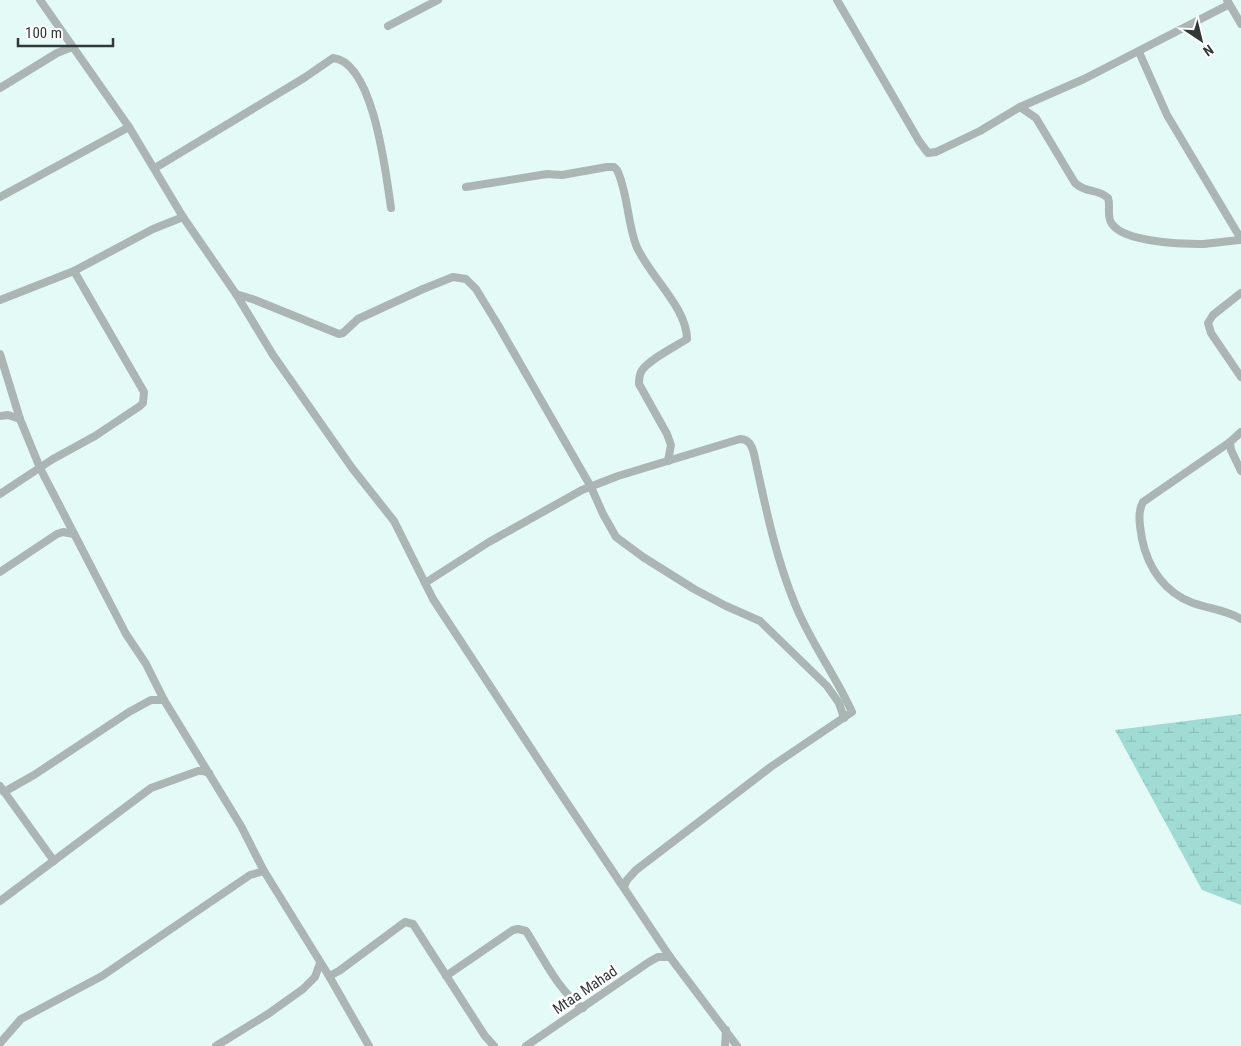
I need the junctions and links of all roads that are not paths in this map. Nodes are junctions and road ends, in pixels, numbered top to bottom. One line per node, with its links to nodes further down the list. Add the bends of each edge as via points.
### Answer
1 (40, 0): 7 (street)
2 (438, 0): 6 (street)
3 (836, 0): 10 (street, via 928,153 980,131)
4 (1227, 2): 5 (street); 8 (street)
5 (1241, 24)
6 (388, 26)
7 (72, 47): 9 (street); 11 (street)
8 (1139, 52): 10 (street); 19 (street, via 1167,115)
9 (0, 88)
10 (1020, 107): 19 (street, via 1036,118 1075,183 1082,190 1100,192 1108,198 1110,221 1119,231 1134,237 1181,243)
11 (129, 127): 12 (street); 14 (street)
12 (155, 168): 15 (street); 16 (street, via 336,58 355,73 373,111)
13 (466, 187): 30 (street, via 607,167 617,170 636,245 688,330 688,339 647,364 639,377 639,384)
14 (0, 197)
15 (178, 208): 17 (street); 18 (street)
16 (391, 208)
17 (183, 217): 18 (street); 22 (street)
18 (171, 222): 20 (street, via 153,228)
19 (1241, 239)
20 (74, 271): 23 (street); 33 (street, via 144,396 140,406)
21 (1241, 293): 25 (street, via 1213,315 1208,323 1211,333)
22 (236, 294): 36 (street, via 339,334 358,319 423,289 453,277 466,279 498,325); 43 (street, via 284,371 352,468 394,521)
23 (0, 300)
24 (0, 354): 27 (street)
25 (1241, 377)
26 (0, 416): 27 (street)
27 (20, 419): 33 (street)
28 (1241, 432): 29 (street)
29 (1230, 442): 34 (street); 44 (street, via 1143,502 1138,510 1146,556 1160,580 1192,603 1232,613)
30 (671, 445): 31 (street); 32 (street)
31 (685, 456): 32 (street); 46 (street, via 740,439 750,444 771,531 792,596 848,702 852,712)
32 (668, 460): 35 (street)
33 (40, 468): 37 (street); 39 (street)
34 (1241, 471)
35 (601, 483): 36 (street); 38 (street)
36 (591, 487): 38 (street); 43 (street, via 513,528)
37 (0, 494)
38 (595, 497): 46 (street, via 616,537 623,543 694,589 760,621 827,686 839,703)
39 (65, 517): 40 (street); 41 (street)
40 (57, 534): 41 (street); 42 (street)
41 (74, 534): 45 (street)
42 (0, 572)
43 (425, 583): 55 (street, via 504,709)
44 (1241, 619)
45 (164, 700): 47 (street); 50 (street, via 151,700 129,712 34,774)
46 (844, 718): 55 (street, via 772,766 636,870)
47 (203, 763): 48 (street); 49 (street)
48 (198, 771): 49 (street); 52 (street, via 151,788)
49 (209, 773): 51 (street)
50 (1, 790): 52 (street)
51 (259, 860): 53 (street); 54 (street)
52 (54, 861): 56 (street)
53 (264, 871): 54 (street); 60 (street)
54 (254, 873): 66 (street, via 102,976 21,1020)
55 (624, 887): 57 (street)
56 (0, 901)
57 (661, 943): 58 (street); 59 (street)
58 (670, 957): 59 (street, Mtaa Mahad); 65 (street)
59 (658, 958): 64 (street, Mtaa Mahad)
60 (320, 963): 62 (street); 63 (street)
61 (446, 976): 63 (street, via 413,924 405,922); 64 (street, via 518,929 526,932 564,990); 69 (street)
62 (315, 977): 63 (street); 67 (street, via 268,1014)
63 (330, 977): 68 (street)
64 (583, 1008): 70 (street, Mtaa Mahad)
65 (726, 1030): 71 (street); 72 (street)
66 (0, 1043)
67 (216, 1046)
68 (369, 1046)
69 (494, 1046)
70 (526, 1046)
71 (726, 1046): 72 (street)
72 (737, 1046)

